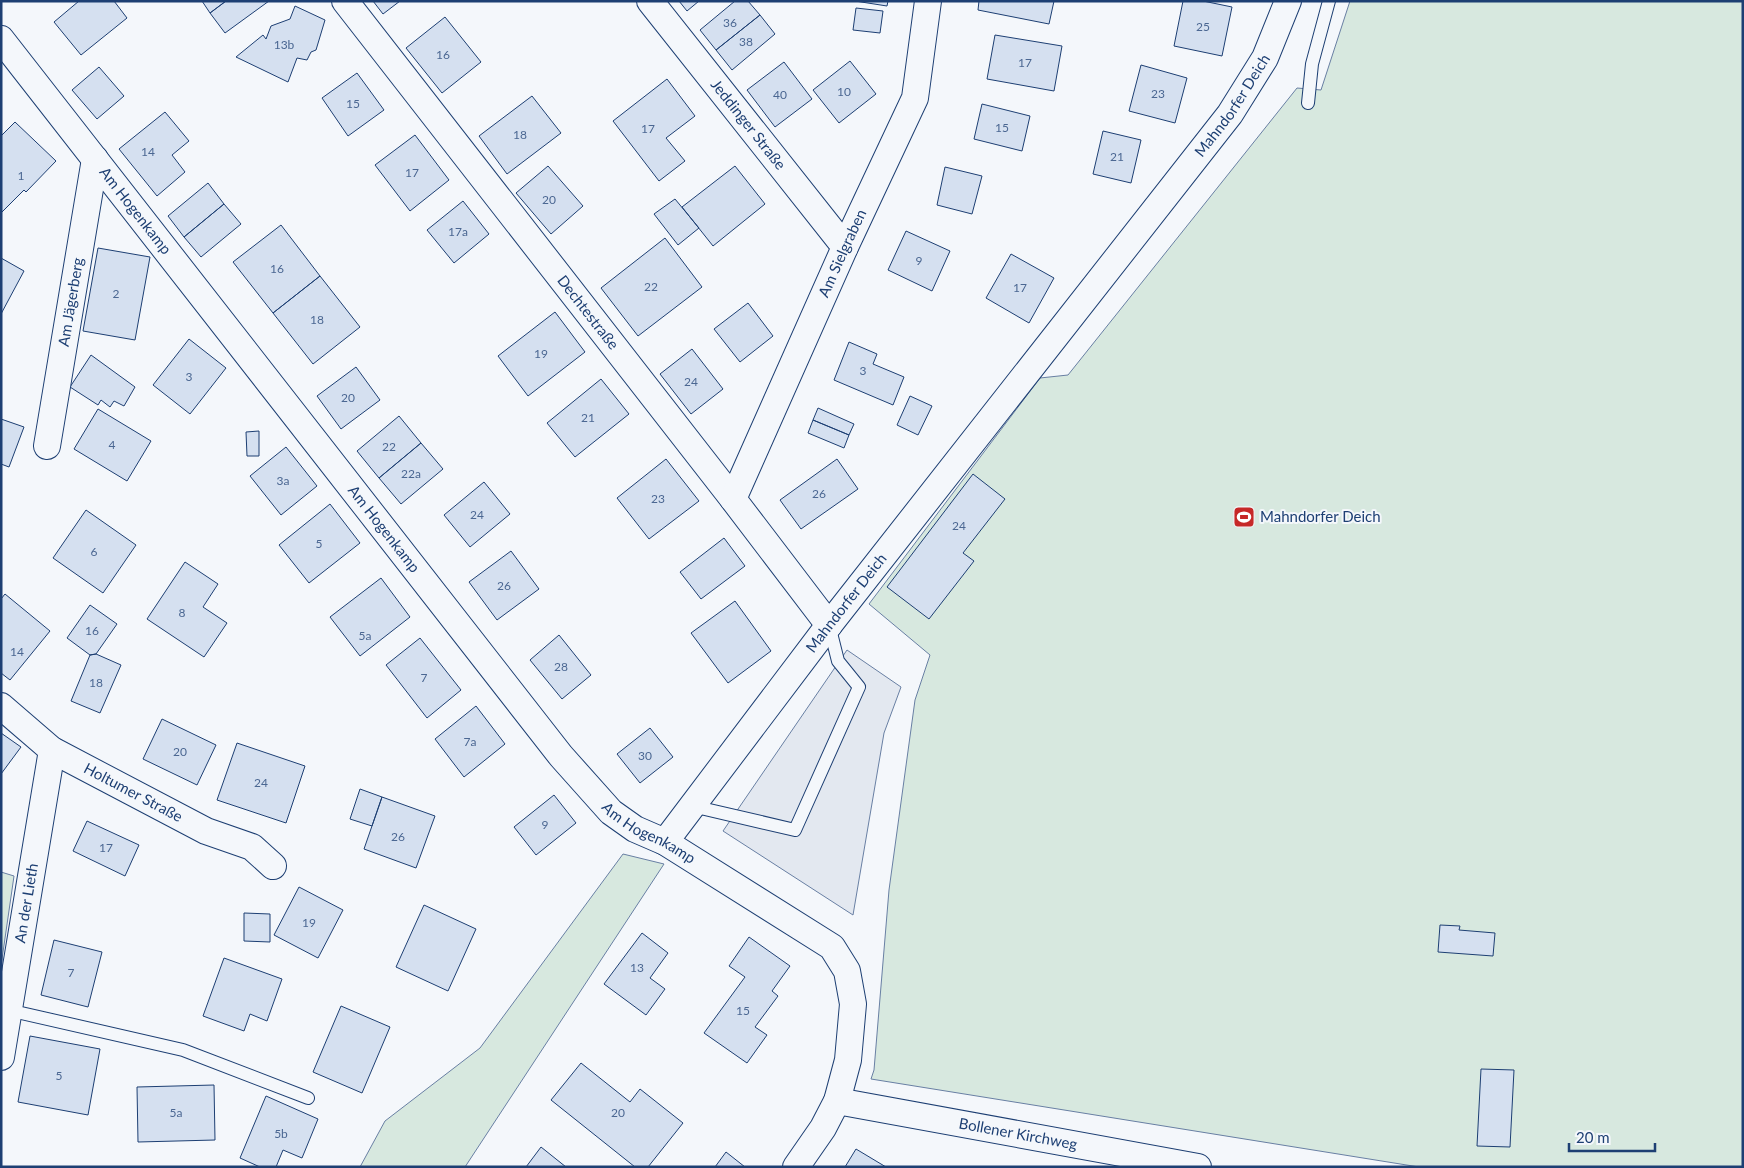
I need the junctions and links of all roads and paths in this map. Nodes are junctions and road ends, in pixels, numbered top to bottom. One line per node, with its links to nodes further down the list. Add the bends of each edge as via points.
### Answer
1 (345, 1): 11 (street, Dechtestraße)
2 (650, 1): 9 (street, Jeddinger Straße)
3 (928, 1): 9 (street, Am Sielgraben, via 915,98)
4 (1288, 1): 12 (street, Mahndorfer Deich, via 1265,58 1230,114)
5 (1329, 1): 7 (lane, via 1312,64)
6 (1, 40): 8 (street, Am Hogenkamp)
7 (1308, 103)
8 (95, 159): 10 (street, Am Jägerberg); 16 (street, Am Hogenkamp, via 561,756 611,812 635,829)
9 (845, 247): 11 (street, Am Sielgraben)
10 (47, 446)
11 (733, 499): 12 (street, Dechtestraße)
12 (829, 625): 15 (street, Mahndorfer Deich); 15 (lane, via 838,661 859,686 795,830)
13 (1, 706): 14 (street, Holtumer Straße)
14 (52, 750): 17 (street, Holtumer Straße, via 206,831 252,847); 18 (street, An der Lieth)
15 (692, 806): 16 (street, Mahndorfer Deich)
16 (665, 842): 21 (street, Am Hogenkamp, via 832,947 847,971 853,1004 848,1060)
17 (273, 866)
18 (8, 1010): 19 (street, An der Lieth); 20 (lane, via 183,1050)
19 (1, 1057)
20 (308, 1098)
21 (837, 1101): 22 (street); 23 (street, Bollener Kirchweg)
22 (796, 1167)
23 (1198, 1167)

